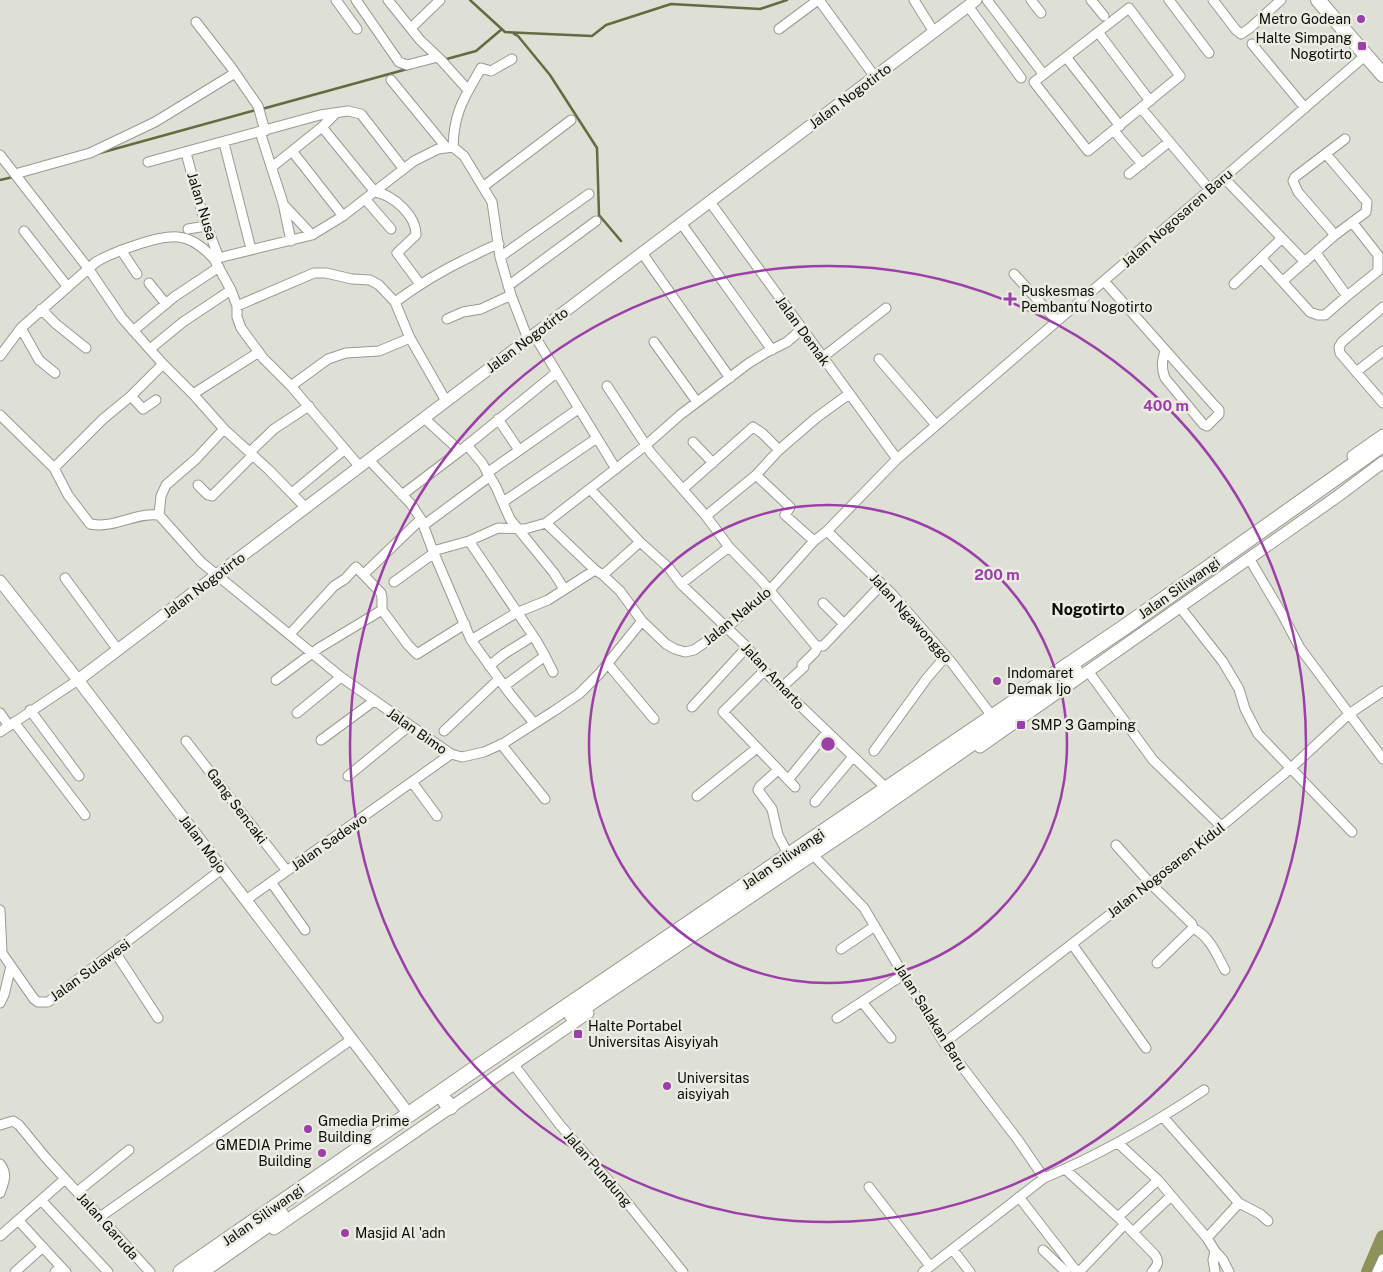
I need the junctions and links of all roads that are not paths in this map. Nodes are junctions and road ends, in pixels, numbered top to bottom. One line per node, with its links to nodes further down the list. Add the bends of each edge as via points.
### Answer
1 (336, 0): 19 (street)
2 (356, 0): 28 (street, via 399,62 407,65)
3 (388, 0): 18 (street)
4 (440, 0): 18 (street)
5 (818, 0): 20 (street); 32 (street)
6 (914, 0): 21 (street)
7 (987, 0): 29 (street)
8 (1031, 0): 15 (street)
9 (1091, 0): 16 (street)
10 (1168, 0): 24 (street)
11 (1212, 0): 12 (street, via 1241,34)
12 (1281, 0)
13 (1318, 0): 25 (main road)
14 (972, 3): 21 (street, Jalan Nogotirto); 33 (street)
15 (1040, 13)
16 (1104, 16)
17 (196, 22): 30 (street)
18 (411, 28): 28 (street)
19 (357, 29)
20 (779, 30)
21 (934, 32): 32 (street, Jalan Nogotirto)
22 (1098, 32): 26 (street); 36 (street); 36 (street, via 1129,8 1180,76)
23 (1252, 44): 38 (street)
24 (1209, 53)
25 (1366, 55): 31 (main road); 38 (street, Jalan Nogosaren Baru)
26 (1066, 57): 42 (street); 42 (street, via 1034,82 1088,151)
27 (512, 59): 35 (street, via 490,71 480,69)
28 (442, 61): 35 (street)
29 (1041, 71)
30 (235, 73): 43 (street, via 258,108); 57 (street, via 155,122 90,153)
31 (1383, 75)
32 (875, 77): 64 (street, Jalan Nogotirto)
33 (1021, 78)
34 (391, 80): 47 (street)
35 (468, 90): 47 (street, via 459,109)
36 (1150, 101): 37 (street)
37 (1141, 108): 42 (street); 45 (street)
38 (1305, 108): 58 (street, Jalan Nogosaren Baru)
39 (336, 113): 41 (street); 43 (street); 55 (street, via 361,114)
40 (571, 120): 59 (street)
41 (322, 127): 48 (street); 61 (street)
42 (1117, 128): 53 (street)
43 (263, 132): 46 (street); 54 (street)
44 (1345, 139): 50 (street)
45 (1169, 142): 53 (street); 60 (street)
46 (224, 143): 49 (street); 79 (street)
47 (450, 147): 55 (street, via 438,149); 59 (street, via 464,156)
48 (292, 151): 54 (street); 66 (street)
49 (186, 153): 52 (street); 70 (street, Jalan Nusa)
50 (1326, 154): 68 (street, via 1367,202 1366,212); 75 (street, via 1294,181 1298,192)
51 (0, 155): 57 (street)
52 (148, 162)
53 (1142, 164): 56 (street)
54 (272, 167): 65 (street)
55 (403, 168): 61 (street)
56 (1130, 174)
57 (17, 177): 87 (street)
58 (1224, 178): 60 (street, Jalan Nogosaren Baru); 76 (street)
59 (484, 186): 78 (street, via 492,202)
60 (1210, 190): 90 (street, Jalan Nogosaren Baru)
61 (375, 192): 63 (street); 93 (street, via 390,198 412,218 416,235 397,252)
62 (590, 194): 83 (street)
63 (365, 199): 66 (street); 72 (street)
64 (710, 202): 69 (street, Jalan Nogotirto); 108 (street, Jalan Demak)
65 (283, 203): 74 (street); 77 (street)
66 (343, 216): 74 (street)
67 (596, 221): 97 (street)
68 (1352, 222): 75 (street); 98 (street, via 1378,255 1378,271)
69 (681, 223): 81 (street, Jalan Nogotirto); 115 (street)
70 (206, 226): 71 (street); 85 (street, Jalan Nusa)
71 (188, 229)
72 (391, 229)
73 (24, 231): 95 (street)
74 (312, 235): 77 (street)
75 (1335, 235): 82 (street)
76 (1282, 238): 84 (street); 86 (street)
77 (291, 241): 79 (street)
78 (499, 244): 83 (street); 93 (street, via 485,248)
79 (251, 249): 85 (street)
80 (121, 250): 85 (street, via 178,237 195,244); 87 (street); 88 (street)
81 (642, 253): 110 (street, Jalan Nogotirto); 126 (street)
82 (1316, 253): 86 (street); 98 (street)
83 (500, 257): 97 (street)
84 (1262, 259): 91 (street); 94 (street)
85 (217, 261): 96 (street, Jalan Nusa); 100 (street)
86 (1305, 262): 91 (street)
87 (88, 268): 95 (street); 109 (street)
88 (138, 274)
89 (1014, 274): 106 (street)
90 (1104, 281): 106 (street, Jalan Nogosaren Baru); 116 (street)
91 (1283, 281): 98 (street, via 1310,312 1318,315 1325,315)
92 (149, 283): 100 (street)
93 (420, 284): 99 (street)
94 (1234, 284)
95 (67, 286): 104 (street)
96 (231, 290): 101 (street, Jalan Nusa); 114 (street)
97 (510, 290): 105 (street, via 481,309 468,310); 110 (street)
98 (1347, 296)
99 (394, 302): 101 (street, via 370,280 314,273); 111 (street)
100 (166, 304): 109 (street)
101 (237, 306): 118 (street, Jalan Nusa, via 241,328)
102 (1383, 307): 123 (street, via 1339,347 1340,353)
103 (886, 308): 120 (street)
104 (42, 309): 107 (street); 113 (street)
105 (447, 319)
106 (1057, 321): 141 (street, Jalan Nogosaren Baru)
107 (21, 328): 119 (street); 124 (street, via 39,360)
108 (802, 329): 115 (street); 120 (street, Jalan Demak)
109 (133, 331): 114 (street)
110 (531, 337): 125 (street); 133 (street, Jalan Nogotirto)
111 (410, 338): 127 (street, via 379,351 346,353 328,359); 133 (street)
112 (654, 342): 134 (street)
113 (86, 348)
114 (150, 349): 122 (street)
115 (772, 350): 126 (street)
116 (1165, 351): 116 (street, via 1219,410 1207,426 1165,378 1162,367)
117 (1383, 351): 123 (street)
118 (259, 352): 127 (street, Jalan Nusa); 129 (street)
119 (0, 356)
120 (823, 357): 130 (street, Jalan Demak)
121 (879, 359): 141 (street)
122 (163, 364): 129 (street); 131 (street)
123 (1356, 372): 135 (street)
124 (55, 373)
125 (556, 374): 137 (street); 140 (street)
126 (730, 378): 134 (street)
127 (291, 386): 136 (street, Jalan Nusa)
128 (607, 386): 148 (street)
129 (193, 394): 142 (street)
130 (849, 394): 151 (street); 155 (street, Jalan Demak)
131 (131, 396): 132 (street, via 143,409); 159 (street)
132 (156, 400)
133 (446, 401): 139 (street, Jalan Nogotirto)
134 (697, 402): 148 (street)
135 (1383, 403)
136 (309, 406): 149 (street, Jalan Nusa); 153 (street, via 274,429)
137 (578, 409): 144 (street); 150 (street)
138 (0, 415): 159 (street)
139 (424, 418): 152 (street); 157 (street, Jalan Nogotirto)
140 (498, 419): 147 (street); 150 (street)
141 (936, 425): 155 (street, Jalan Nogosaren Baru)
142 (224, 429): 153 (street); 170 (street, via 166,485)
143 (1383, 435): 220 (street, via 1140,608)
144 (597, 438): 160 (street); 168 (street)
145 (693, 442): 158 (street)
146 (1383, 444): 199 (highway, Jalan Siliwangi)
147 (468, 445): 152 (street); 161 (street)
148 (645, 446): 160 (street); 165 (street)
149 (345, 449): 157 (street, Jalan Nusa); 166 (street)
150 (520, 450): 161 (street)
151 (779, 450): 158 (street, via 753,427); 162 (street)
152 (460, 451): 167 (street)
153 (252, 454): 163 (street, via 212,496); 166 (street)
154 (1383, 454): 199 (highway, Jalan Siliwangi)
155 (897, 459): 175 (street, Jalan Nakulo)
156 (1383, 462): 181 (street)
157 (364, 463): 167 (street, Jalan Nusa); 169 (street, Jalan Nogotirto)
158 (713, 463): 165 (street)
159 (54, 468): 170 (street, via 68,495 90,524 110,524)
160 (616, 468): 164 (street)
161 (488, 475): 168 (street); 172 (street)
162 (756, 475): 171 (street); 177 (street, via 790,507 785,515)
163 (198, 485)
164 (590, 489): 173 (street); 178 (street, Jalan Amarto)
165 (683, 489): 171 (street)
166 (292, 493): 169 (street)
167 (402, 495): 172 (street, Jalan Nusa)
168 (503, 502): 174 (street)
169 (306, 508): 184 (street, Jalan Nogotirto)
170 (159, 515): 184 (street, Jalan Bimo)
171 (706, 516): 179 (street)
172 (423, 522): 180 (street, Jalan Nusa); 183 (street)
173 (546, 523): 174 (street); 182 (street, Jalan Nakulo)
174 (516, 528): 176 (street, via 498,528); 190 (street)
175 (827, 531): 177 (street, Jalan Nakulo); 189 (street, Jalan Ngawonggo)
176 (469, 541): 180 (street); 195 (street)
177 (814, 541): 191 (street, Jalan Nakulo)
178 (640, 542): 182 (street); 188 (street, Jalan Amarto, via 669,568)
179 (729, 547): 188 (street); 191 (street)
180 (433, 552): 187 (street); 197 (street, Jalan Nusa)
181 (1249, 558): 193 (street); 228 (street, via 1300,648)
182 (599, 573): 190 (street); 196 (street, Jalan Nakulo, via 620,591)
183 (364, 574): 194 (street, via 381,593); 201 (street, via 356,567)
184 (217, 575): 201 (street, Jalan Bimo); 206 (street, Jalan Nogotirto)
185 (65, 578): 206 (street)
186 (0, 581): 216 (street, Jalan Mojo)
187 (394, 582)
188 (681, 584): 200 (street, Jalan Amarto)
189 (882, 584): 198 (street); 209 (street, Jalan Ngawonggo)
190 (564, 589): 195 (street, via 548,600)
191 (770, 590): 200 (street, Jalan Nakulo); 204 (street, via 812,643)
192 (823, 602): 198 (street)
193 (1180, 607): 212 (street); 244 (street, via 1223,662 1258,734)
194 (382, 610): 197 (street, via 417,654); 207 (street)
195 (516, 613): 202 (street); 203 (street)
196 (642, 621): 200 (street, Jalan Nakulo, via 666,644 685,652 694,650); 210 (street, Jalan Bimo)
197 (465, 624): 203 (street, Jalan Nusa)
198 (844, 624): 204 (street, via 823,646)
199 (1131, 627): 220 (highway, Jalan Siliwangi)
200 (726, 628): 205 (street, Jalan Amarto)
201 (290, 634): 207 (street, Jalan Bimo)
202 (533, 636): 208 (street); 211 (street)
203 (472, 640): 211 (street, Jalan Nusa)
204 (818, 646): 219 (street, via 802,665 804,667)
205 (748, 647): 213 (street, Jalan Amarto); 223 (street)
206 (118, 650): 216 (street, Jalan Nogotirto)
207 (313, 652): 215 (street, Jalan Bimo); 217 (street)
208 (545, 656): 214 (street); 218 (street)
209 (946, 656): 225 (street, Jalan Ngawonggo); 240 (street, via 926,678)
210 (608, 664): 229 (street); 230 (street, Jalan Bimo, via 579,694)
211 (489, 666): 218 (street, Jalan Nusa)
212 (1088, 670): 220 (street); 256 (street, via 1153,760)
213 (764, 671): 219 (street, Jalan Amarto); 239 (street, via 724,710)
214 (553, 672)
215 (341, 677): 222 (street, Jalan Bimo); 227 (street)
216 (78, 680): 224 (street); 261 (street, Jalan Mojo)
217 (276, 680)
218 (502, 682): 230 (street, Jalan Nusa); 233 (street)
219 (781, 688): 235 (street, Jalan Amarto)
220 (1041, 689): 225 (street); 255 (highway, Jalan Siliwangi); 287 (highway, Jalan Siliwangi)
221 (1383, 691): 228 (street, Jalan Nogosaren Kidul)
222 (374, 701): 232 (street, Jalan Bimo); 236 (street)
223 (692, 707)
224 (30, 710): 231 (street); 246 (street)
225 (989, 712): 249 (street)
226 (0, 713): 231 (street)
227 (297, 713)
228 (1349, 714): 243 (street); 244 (street, Jalan Nogosaren Kidul)
229 (654, 718)
230 (534, 723): 238 (street, Jalan Bimo)
231 (12, 724): 234 (street); 253 (street)
232 (409, 726): 241 (street, Jalan Bimo); 247 (street)
233 (444, 731)
234 (0, 732)
235 (827, 732): 242 (street, Jalan Amarto); 245 (street, via 792,784)
236 (321, 740)
237 (186, 741): 262 (street, Gang Sencaki)
238 (501, 744): 241 (street, Jalan Bimo, via 473,755); 251 (street)
239 (757, 748): 245 (street); 250 (street)
240 (874, 751)
241 (450, 754): 248 (street, Jalan Sadewo)
242 (852, 758): 249 (street, Jalan Amarto); 252 (street)
243 (1383, 759)
244 (1291, 768): 256 (street, Jalan Nogosaren Kidul); 257 (street)
245 (778, 770): 259 (street, via 758,790 772,809 778,835)
246 (79, 776)
247 (348, 776)
248 (412, 782): 254 (street); 262 (street, Jalan Sadewo)
249 (884, 786): 259 (street)
250 (697, 796)
251 (545, 800)
252 (815, 802)
253 (85, 815)
254 (437, 816)
255 (867, 821): 260 (street); 289 (highway, Jalan Siliwangi)
256 (1221, 826): 264 (street, Jalan Nogosaren Kidul)
257 (1352, 832)
258 (1116, 846): 264 (street)
259 (787, 852): 287 (street)
260 (816, 858): 267 (street, Jalan Salakan Baru, via 864,908); 286 (street)
261 (222, 870): 265 (street, Jalan Mojo); 272 (street, Jalan Sulawesi)
262 (287, 871): 263 (street, Jalan Sadewo)
263 (271, 882): 265 (street, Jalan Sadewo); 269 (street)
264 (1150, 883): 268 (street, via 1191,922); 270 (street, Jalan Nogosaren Kidul)
265 (246, 900): 283 (street, Jalan Mojo)
266 (0, 910): 273 (street, Jalan Sulawesi)
267 (875, 926): 271 (street); 277 (street, Jalan Salakan Baru)
268 (1193, 928): 274 (street); 276 (street, via 1211,943)
269 (305, 930)
270 (1072, 944): 284 (street, Jalan Nogosaren Kidul); 285 (street)
271 (841, 949)
272 (115, 952): 275 (street, Jalan Sulawesi, via 48,1002 34,999); 280 (street)
273 (1, 954): 275 (street, Jalan Sulawesi)
274 (1156, 962)
275 (11, 966): 279 (street)
276 (1225, 970)
277 (904, 975): 278 (street); 284 (street, Jalan Salakan Baru)
278 (862, 1002): 281 (street); 282 (street)
279 (0, 1003)
280 (158, 1018)
281 (837, 1018)
282 (891, 1038)
283 (352, 1039): 290 (street, Jalan Mojo); 307 (street)
284 (944, 1043): 297 (street, Jalan Salakan Baru)
285 (1146, 1048)
286 (514, 1065): 289 (street); 330 (street, Jalan Pundung)
287 (464, 1073): 290 (street); 327 (highway, Jalan Siliwangi)
288 (1204, 1090): 291 (street)
289 (448, 1104): 328 (highway, Jalan Siliwangi); 329 (street)
290 (405, 1109): 326 (street)
291 (1163, 1117): 293 (street); 306 (street)
292 (0, 1125): 298 (street, Jalan Garuda, via 13,1121 19,1124)
293 (1118, 1143): 296 (street); 299 (street)
294 (129, 1150): 301 (street)
295 (0, 1164): 302 (street, via 5,1178)
296 (1065, 1169): 297 (street); 308 (street)
297 (1044, 1178): 304 (street)
298 (65, 1179): 301 (street, Jalan Garuda); 305 (street)
299 (1158, 1180): 303 (street); 308 (street)
300 (869, 1187): 320 (street)
301 (77, 1192): 307 (street, Jalan Garuda)
302 (0, 1193)
303 (1171, 1196): 312 (street); 314 (street)
304 (1019, 1197): 316 (street); 333 (street)
305 (42, 1201): 309 (street); 325 (street)
306 (1239, 1202): 310 (street); 314 (street)
307 (100, 1217): 322 (street, Jalan Garuda)
308 (1118, 1217): 311 (street)
309 (19, 1221): 313 (street); 315 (street)
310 (1268, 1221)
311 (1126, 1224): 312 (street); 333 (street)
312 (1133, 1232): 323 (street, via 1158,1259)
313 (0, 1236)
314 (1208, 1238): 318 (street)
315 (43, 1247): 321 (street); 324 (street)
316 (953, 1250): 320 (street); 331 (street)
317 (1043, 1250): 332 (street)
318 (1214, 1251): 334 (street); 335 (street)
319 (1383, 1259): 336 (street)
320 (927, 1269)
321 (61, 1270)
322 (147, 1271)
323 (1154, 1271)
324 (14, 1272)
325 (108, 1272)
326 (170, 1272)
327 (181, 1272)
328 (200, 1272)
329 (212, 1272)
330 (683, 1272)
331 (970, 1272)
332 (1066, 1272)
333 (1078, 1272)
334 (1215, 1272)
335 (1229, 1272)
336 (1377, 1272)

